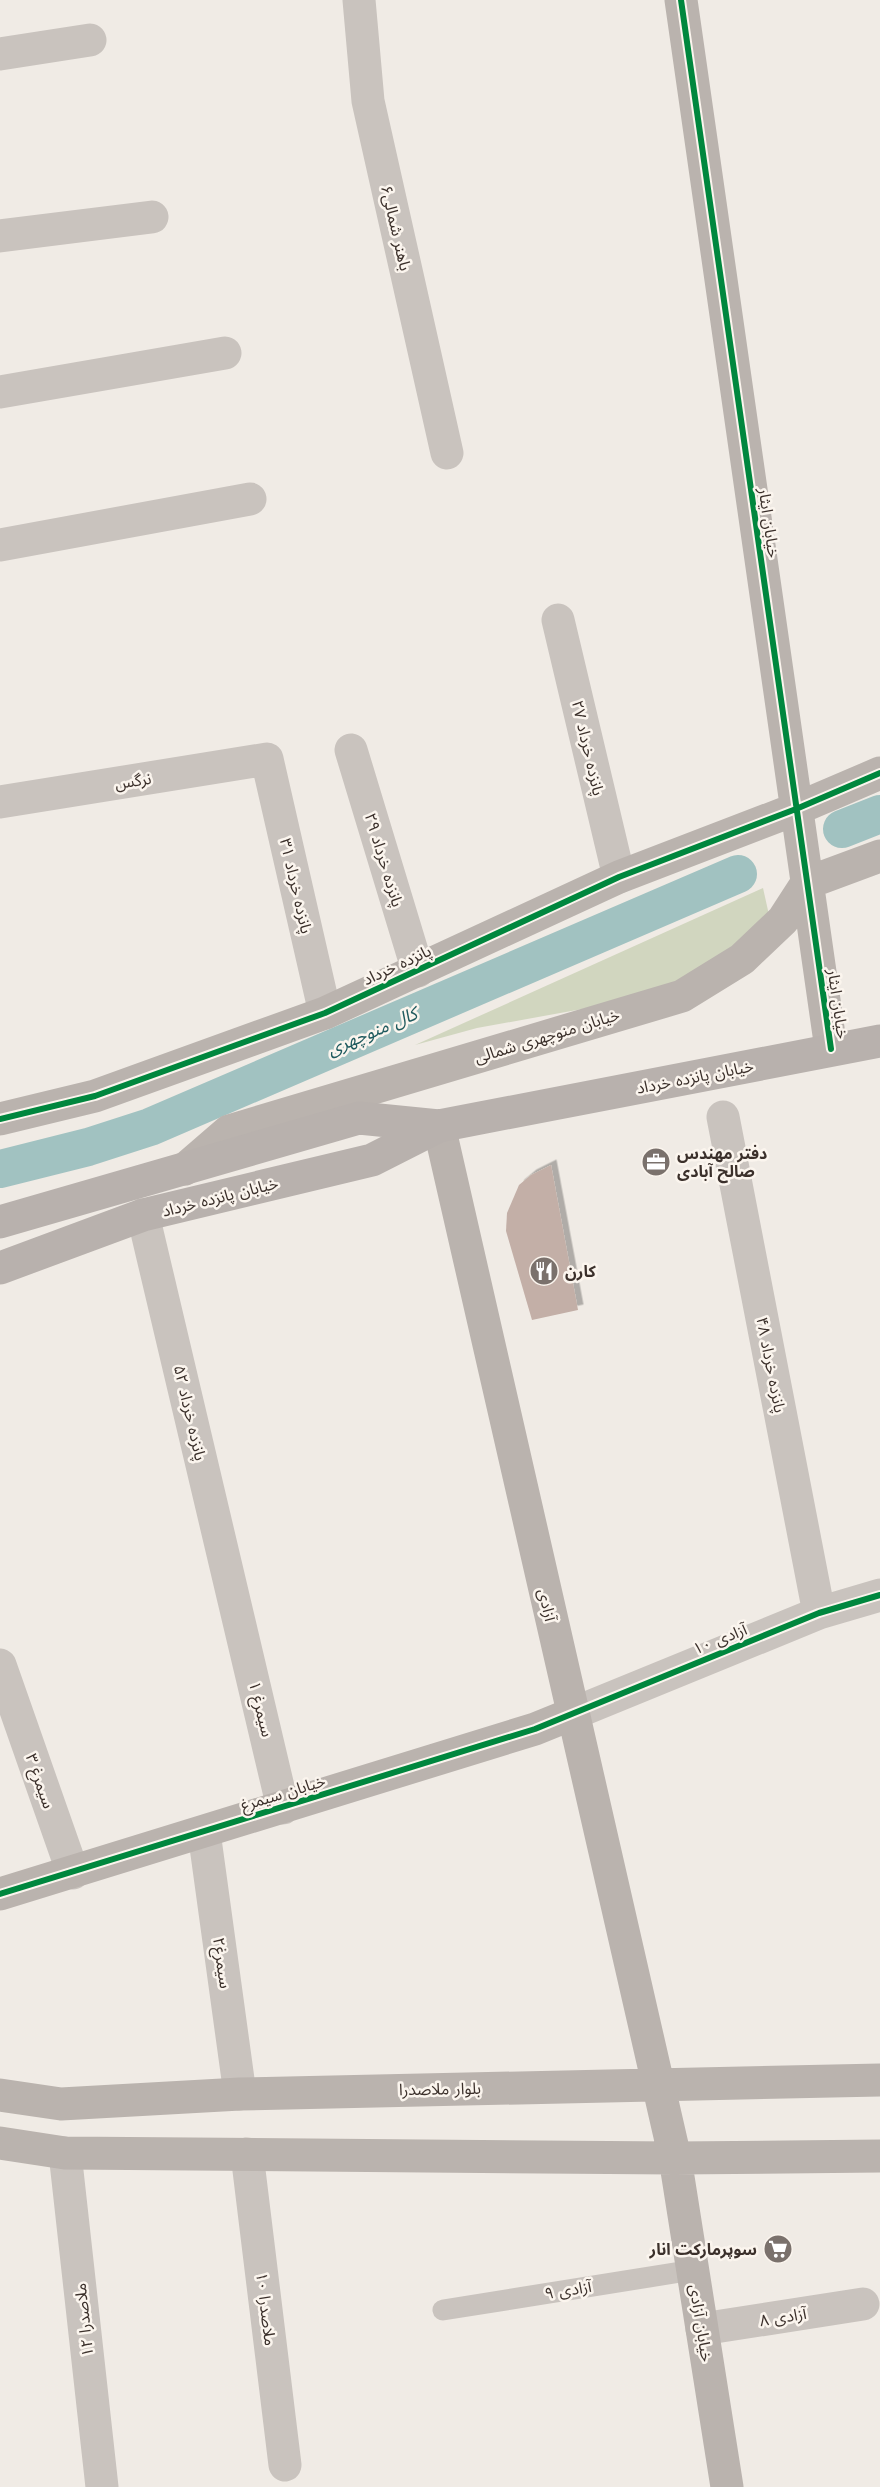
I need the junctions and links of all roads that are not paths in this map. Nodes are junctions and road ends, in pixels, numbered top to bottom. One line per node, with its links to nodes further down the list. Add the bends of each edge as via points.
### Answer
1 (358, 0): 9 (street, باهنر شمالی۶, via 368,101)
2 (681, 0): 17 (street, خیابان ایثار)
3 (90, 40): 4 (street)
4 (0, 54)
5 (152, 217): 6 (street)
6 (0, 236)
7 (225, 353): 8 (street)
8 (0, 392)
9 (447, 453)
10 (250, 499): 11 (street)
11 (0, 545)
12 (558, 620): 19 (street, پانزده خرداد ۲۷)
13 (351, 750): 21 (street, پانزده خرداد ۲۹)
14 (267, 759): 16 (street, نرگس); 22 (street, پانزده خرداد ۳۱)
15 (880, 772): 17 (street)
16 (0, 802)
17 (796, 809): 19 (street, پانزده خرداد); 20 (street, خیابان ایثار)
18 (880, 856): 20 (street)
19 (619, 877): 21 (street, پانزده خرداد)
20 (807, 884): 24 (street, خیابان ایثار); 28 (street, خیابان منوچهری شمالی, via 783,920 742,959 682,996 229,1131)
21 (418, 971): 22 (street, پانزده خرداد)
22 (325, 1014): 26 (street, پانزده خرداد, via 95,1096)
23 (880, 1041): 24 (main road, خیابان پانزده خرداد)
24 (831, 1049): 27 (main road, خیابان پانزده خرداد)
25 (723, 1117): 34 (street, پانزده خرداد ۴۸)
26 (0, 1119)
27 (439, 1126): 28 (main road, خیابان پانزده خرداد, via 359,1118); 29 (main road, خیابان پانزده خرداد, via 372,1160); 36 (street, آزادی)
28 (184, 1169): 30 (main road, خیابان پانزده خرداد)
29 (143, 1215): 31 (main road, خیابان پانزده خرداد); 33 (street, پانزده خرداد ۵۲)
30 (0, 1222)
31 (0, 1269)
32 (880, 1595): 34 (street, آزادی ۱۰)
33 (237, 1610): 37 (street, سیمرغ ۱)
34 (819, 1613): 36 (street, آزادی ۱۰)
35 (4, 1677): 39 (street, سیمرغ ۳)
36 (572, 1714): 37 (street, خیابان سیمرغ); 42 (street, آزادی)
37 (283, 1808): 38 (street, خیابان سیمرغ)
38 (204, 1832): 39 (street, خیابان سیمرغ); 43 (street, سیمرغ۲)
39 (73, 1873): 40 (street, خیابان سیمرغ)
40 (0, 1894)
41 (880, 2080): 42 (street, بلوار ملاصدرا)
42 (658, 2084): 43 (street, بلوار ملاصدرا); 50 (street, خیابان آزادی)
43 (240, 2094): 45 (street, بلوار ملاصدرا)
44 (0, 2095): 45 (street, بلوار ملاصدرا)
45 (61, 2104): 47 (street)
46 (0, 2143): 47 (street)
47 (65, 2153): 48 (street); 56 (street, ملاصدرا ۱۲)
48 (247, 2154): 50 (street); 55 (street, ملاصدرا ۱۰)
49 (880, 2156): 50 (street)
50 (675, 2158): 51 (street, خیابان آزادی)
51 (693, 2270): 53 (lane, آزادی ۹); 54 (street, خیابان آزادی)
52 (863, 2304): 54 (street, آزادی ۸)
53 (443, 2310)
54 (702, 2329): 57 (street, خیابان آزادی)
55 (285, 2465)
56 (102, 2487)
57 (727, 2487)

